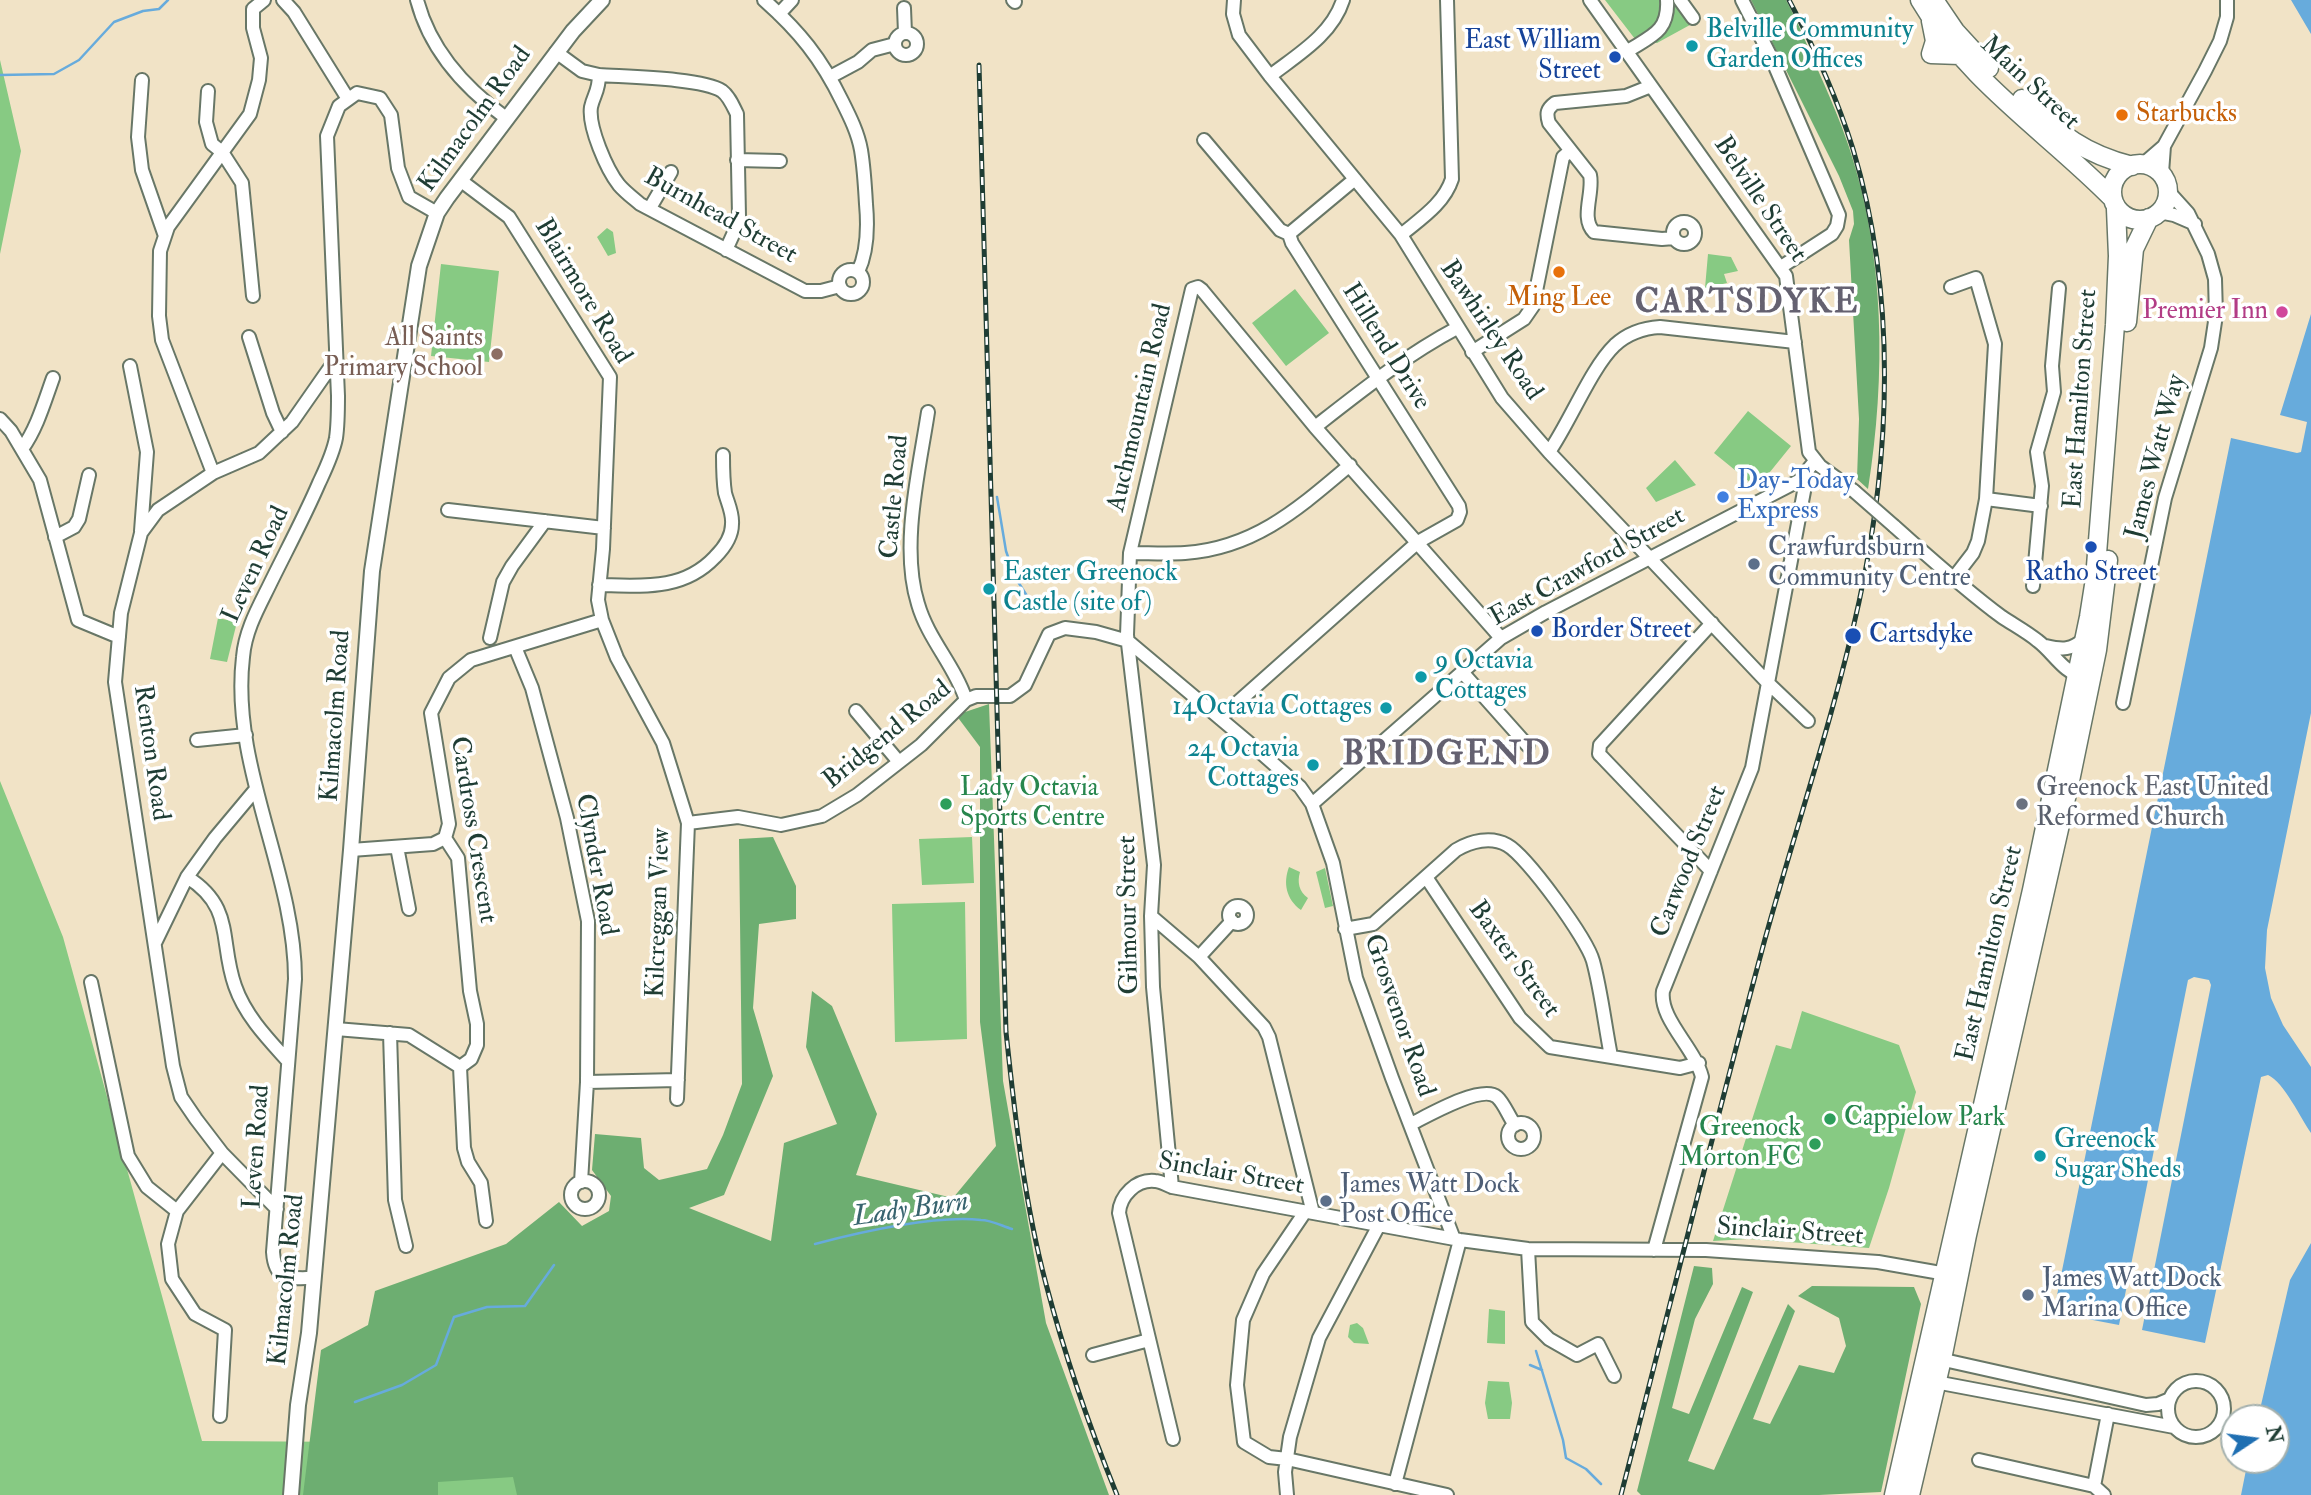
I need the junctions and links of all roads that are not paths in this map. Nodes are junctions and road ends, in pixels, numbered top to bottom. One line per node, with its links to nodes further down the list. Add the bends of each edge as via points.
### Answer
1 (264, 0): 35 (street, via 253,9 261,58 250,114)
2 (283, 0): 30 (street)
3 (417, 0): 31 (street, via 422,21 442,54 482,101)
4 (602, 0): 22 (main road, Kilmacolm Road)
5 (764, 0): 18 (street)
6 (792, 0): 18 (street)
7 (1234, 0): 25 (street, Bawhirley Road, via 1239,35)
8 (1343, 0): 25 (street, via 1336,19 1322,35)
9 (1447, 0): 52 (street, via 1452,179 1440,202)
10 (1590, 0): 23 (street, Belville Street)
11 (1667, 0): 23 (street, via 1664,26)
12 (1680, 0): 19 (street)
13 (1742, 0): 56 (street, via 1839,215 1832,233)
14 (1920, 0): 17 (highway, Main Street)
15 (2227, 0): 33 (street, via 2220,41)
16 (904, 8): 20 (street)
17 (1932, 9): 39 (highway, Main Street, via 2055,129 2087,151); 46 (highway, Main Street, via 1960,55)
18 (779, 14): 26 (street, via 805,40)
19 (1693, 18)
20 (905, 33): 21 (street); 21 (street, via 917,41 914,53 900,53)
21 (895, 44): 26 (street, via 872,50)
22 (556, 52): 24 (street, via 582,71); 31 (main road, Kilmacolm Road)
23 (1626, 52): 28 (street, Belville Street)
24 (599, 75): 37 (street, via 690,83 723,92 737,114); 47 (street, Burnhead Street, via 599,90 591,108 606,163 621,187)
25 (1270, 76): 43 (street, Bawhirley Road)
26 (830, 77): 57 (street, via 853,124 864,174 866,247)
27 (142, 80): 53 (street, via 138,137 142,170)
28 (1651, 86): 34 (street, via 1626,96 1555,103 1548,108 1549,123); 56 (street, Belville Street)
29 (208, 91): 35 (street, via 206,122 212,144)
30 (348, 99): 48 (street, via 356,93 380,98 391,115 398,168 409,197); 66 (street, Leven Road, via 339,106 327,136)
31 (506, 118): 44 (main road, Kilmacolm Road)
32 (1204, 140): 36 (street, Hillend Drive)
33 (2164, 146): 39 (street); 42 (street)
34 (1570, 151): 54 (street, via 1590,175 1587,220 1594,232); 65 (street, via 1563,157 1533,306 1524,319)
35 (222, 152): 53 (street); 61 (street, via 242,183)
36 (1219, 158): 40 (street); 51 (street, Hillend Drive, via 1280,230)
37 (737, 160): 38 (street); 55 (street, via 739,216)
38 (780, 161)
39 (2137, 165): 42 (highway); 46 (highway, via 2115,178 2111,188)
40 (1209, 169)
41 (671, 172): 47 (street)
42 (2161, 173): 45 (highway)
43 (1355, 179): 51 (street); 52 (street, Bawhirley Road)
44 (460, 180): 48 (main road, Kilmacolm Road); 86 (street, Blairmore Road, via 509,217 610,377)
45 (2169, 191): 49 (highway, via 2167,201); 50 (street, James Watt Way)
46 (2114, 204): 49 (highway, via 2130,218); 100 (highway, East Hamilton Street, via 2118,257 2115,325 2095,579)
47 (650, 208): 55 (street, Burnhead Street)
48 (437, 213): 121 (main road, Kilmacolm Road, via 419,266 372,571)
49 (2154, 215): 50 (street, via 2174,215); 105 (highway, East Hamilton Street, via 2132,258 2107,579)
50 (2195, 225): 108 (street, James Watt Way, via 2215,279 2214,333 2165,498)
51 (1289, 234): 69 (street, Hillend Drive)
52 (1401, 235): 62 (street, Bawhirley Road)
53 (165, 236): 79 (street, via 160,251 162,340)
54 (1674, 238)
55 (726, 250): 58 (street, Burnhead Street, via 806,290)
56 (1781, 267): 64 (street, Belville Street, via 1788,283)
57 (858, 272): 58 (street, via 842,274); 58 (street, via 864,282 859,292 848,294)
58 (840, 286)
59 (1951, 286): 82 (street, via 1976,278 1994,334)
60 (2059, 288): 83 (street, via 2053,392 2037,452)
61 (253, 296)
62 (1457, 328): 65 (street, Bawhirley Road); 69 (street)
63 (249, 338): 73 (street)
64 (1795, 342): 75 (street, via 1660,327 1629,335 1599,367); 77 (street, Belville Street)
65 (1472, 352): 75 (street, Bawhirley Road, via 1502,398)
66 (336, 359): 73 (street, Renton Road); 112 (street, Leven Road, via 338,423 332,453 254,617 245,646)
67 (130, 366): 87 (street, via 147,452)
68 (53, 378): 74 (street)
69 (1378, 378): 72 (street); 89 (street, Hillend Drive, via 1460,512 1457,520)
70 (928, 412): 107 (street, Castle Road, via 912,522 911,566 918,605 961,682)
71 (0, 419): 74 (street)
72 (1315, 427): 78 (street); 90 (street, Auchmountain Road, via 1202,290 1192,289)
73 (282, 432): 79 (street, Renton Road, via 259,453)
74 (22, 449): 88 (street, via 40,480)
75 (1549, 452): 91 (street, Bawhirley Road)
76 (723, 455): 93 (street, via 733,526 719,553 703,569 664,585)
77 (1813, 459): 81 (street); 92 (street, bridge)
78 (1350, 465): 89 (street); 90 (street, via 1293,513 1238,542 1186,553)
79 (212, 473): 87 (street, Renton Road, via 158,510)
80 (89, 475): 88 (street, via 79,520)
81 (1806, 477): 91 (street, East Crawford Street); 106 (street, Carwood Street)
82 (1986, 499): 83 (street); 92 (street, via 1978,541)
83 (2041, 506): 94 (street)
84 (448, 510): 85 (street)
85 (545, 521): 86 (street); 98 (street, via 503,582)
86 (604, 528): 93 (street, Blairmore Road)
87 (141, 533): 97 (street, Renton Road)
88 (55, 537): 97 (street, via 78,620)
89 (1418, 542): 99 (street); 110 (street)
90 (1130, 553): 101 (street, Auchmountain Road)
91 (1651, 557): 96 (street, Bawhirley Road); 99 (street, East Crawford Street)
92 (1954, 579): 103 (street)
93 (599, 585): 95 (street, Blairmore Road)
94 (2033, 586)
95 (602, 620): 102 (street, Cardross Crescent); 118 (street, Kilcreggan View, via 663,743)
96 (1712, 623): 106 (street, Bawhirley Road); 122 (street, via 1599,750)
97 (119, 637): 129 (street, Renton Road, via 115,682)
98 (490, 638)
99 (1502, 638): 104 (street, East Crawford Street)
100 (2084, 639): 103 (street, via 2070,649); 105 (highway, East Hamilton Street)
101 (1128, 641): 107 (street, Bridgend Road, via 1065,628 1049,634 1020,691); 110 (street, Bridgend Road); 126 (street, Gilmour Street, via 1154,865)
102 (515, 646): 119 (street, Cardross Crescent, via 471,660 449,678 431,713 449,824); 139 (street, Clynder Road, via 533,688 588,921)
103 (2046, 646): 105 (street, via 2063,667)
104 (1463, 673): 114 (street); 117 (street, East Crawford Street)
105 (2085, 677): 155 (highway, East Hamilton Street, via 2052,867 2002,1052)
106 (1767, 682): 111 (street, Bawhirley Road); 122 (street, Carwood Street, via 1752,768)
107 (966, 700): 115 (street, Bridgend Road)
108 (2123, 703)
109 (856, 710): 115 (street)
110 (1220, 718): 117 (street, Bridgend Road, via 1300,787)
111 (1808, 721)
112 (246, 735): 113 (street); 116 (street, Leven Road)
113 (197, 740)
114 (1528, 746)
115 (899, 762): 118 (street, Bridgend Road, via 822,816 781,825 737,817)
116 (256, 789): 123 (street); 135 (street, Leven Road, via 294,939)
117 (1312, 804): 128 (street, Grosvenor Road, via 1333,863)
118 (688, 823): 138 (street, Kilcreggan View)
119 (445, 838): 120 (street, via 433,844); 137 (street, Cardross Crescent, via 458,858 477,1024 477,1045 471,1059)
120 (397, 847): 121 (street); 125 (street)
121 (351, 850): 132 (main road, Kilmacolm Road)
122 (1711, 871): 136 (street, Carwood Street, via 1662,998)
123 (187, 877): 129 (street); 135 (street, via 202,886 220,914 235,986 255,1024)
124 (1426, 877): 128 (street, via 1373,924); 134 (street, Baxter Street, via 1520,1018 1550,1047); 134 (street, via 1468,842 1506,844 1522,857 1586,943)
125 (409, 909)
126 (1151, 916): 130 (street); 145 (street, Gilmour Street)
127 (1232, 921): 130 (street)
128 (1345, 929): 141 (street, Grosvenor Road, via 1356,978)
129 (154, 943): 143 (street, Renton Road, via 181,1097)
130 (1199, 957): 148 (street, via 1269,1037)
131 (91, 982): 147 (street, via 128,1157 147,1187)
132 (336, 1029): 133 (street); 156 (main road, Kilmacolm Road)
133 (390, 1033): 137 (street, via 416,1037); 152 (street, via 395,1200)
134 (1611, 1056): 136 (street, Baxter Street, via 1681,1068)
135 (287, 1060): 146 (street, Leven Road)
136 (1699, 1063): 154 (street, via 1701,1082)
137 (460, 1067): 149 (street, via 464,1148 481,1183)
138 (677, 1080): 139 (street); 140 (street, Kilcreggan View)
139 (587, 1082): 144 (street, Clynder Road)
140 (677, 1099)
141 (1411, 1124): 142 (street, via 1465,1098 1489,1093 1497,1097); 151 (street, Grosvenor Road)
142 (1514, 1125)
143 (222, 1153): 146 (street, Renton Road); 147 (street)
144 (581, 1182)
145 (1172, 1187): 148 (street, Sinclair Street); 157 (street, Sinclair Street, via 1157,1180 1140,1183 1120,1204)
146 (277, 1209): 156 (street, Leven Road, via 274,1266 289,1279)
147 (177, 1211): 164 (street, via 168,1244 172,1279 195,1314 225,1330)
148 (1309, 1212): 150 (street, Sinclair Street); 167 (street, via 1263,1274 1242,1320 1237,1385 1244,1442 1269,1457)
149 (486, 1221)
150 (1379, 1225): 151 (street, Sinclair Street); 167 (street, via 1319,1338)
151 (1457, 1239): 153 (street, Sinclair Street); 169 (street)
152 (406, 1246)
153 (1528, 1249): 154 (street, Sinclair Street); 160 (street, via 1532,1322 1549,1339 1577,1354 1598,1344)
154 (1654, 1250): 155 (street, Sinclair Street, via 1878,1262)
155 (1952, 1275): 159 (highway, East Hamilton Street)
156 (314, 1278): 171 (main road, Kilmacolm Road)
157 (1149, 1340): 158 (street); 166 (street, Sinclair Street)
158 (1093, 1355)
159 (1934, 1358): 161 (highway, East Hamilton Street); 162 (street, via 2146,1405)
160 (1614, 1376)
161 (1927, 1381): 163 (street); 174 (highway, East Hamilton Street); 175 (highway, East Hamilton Street)
162 (2170, 1399): 165 (street, via 2168,1414); 165 (street, via 2175,1390 2196,1381 2207,1383 2223,1402 2224,1415 2209,1435 2196,1438)
163 (2108, 1415): 165 (street); 170 (street)
164 (220, 1416)
165 (2174, 1427)
166 (1173, 1439)
167 (1287, 1459): 169 (street); 172 (street)
168 (1979, 1460): 170 (street)
169 (1395, 1484): 173 (street)
170 (2099, 1491)
171 (291, 1495)
172 (1287, 1495)
173 (1447, 1495)
174 (1894, 1495)
175 (1910, 1495)

